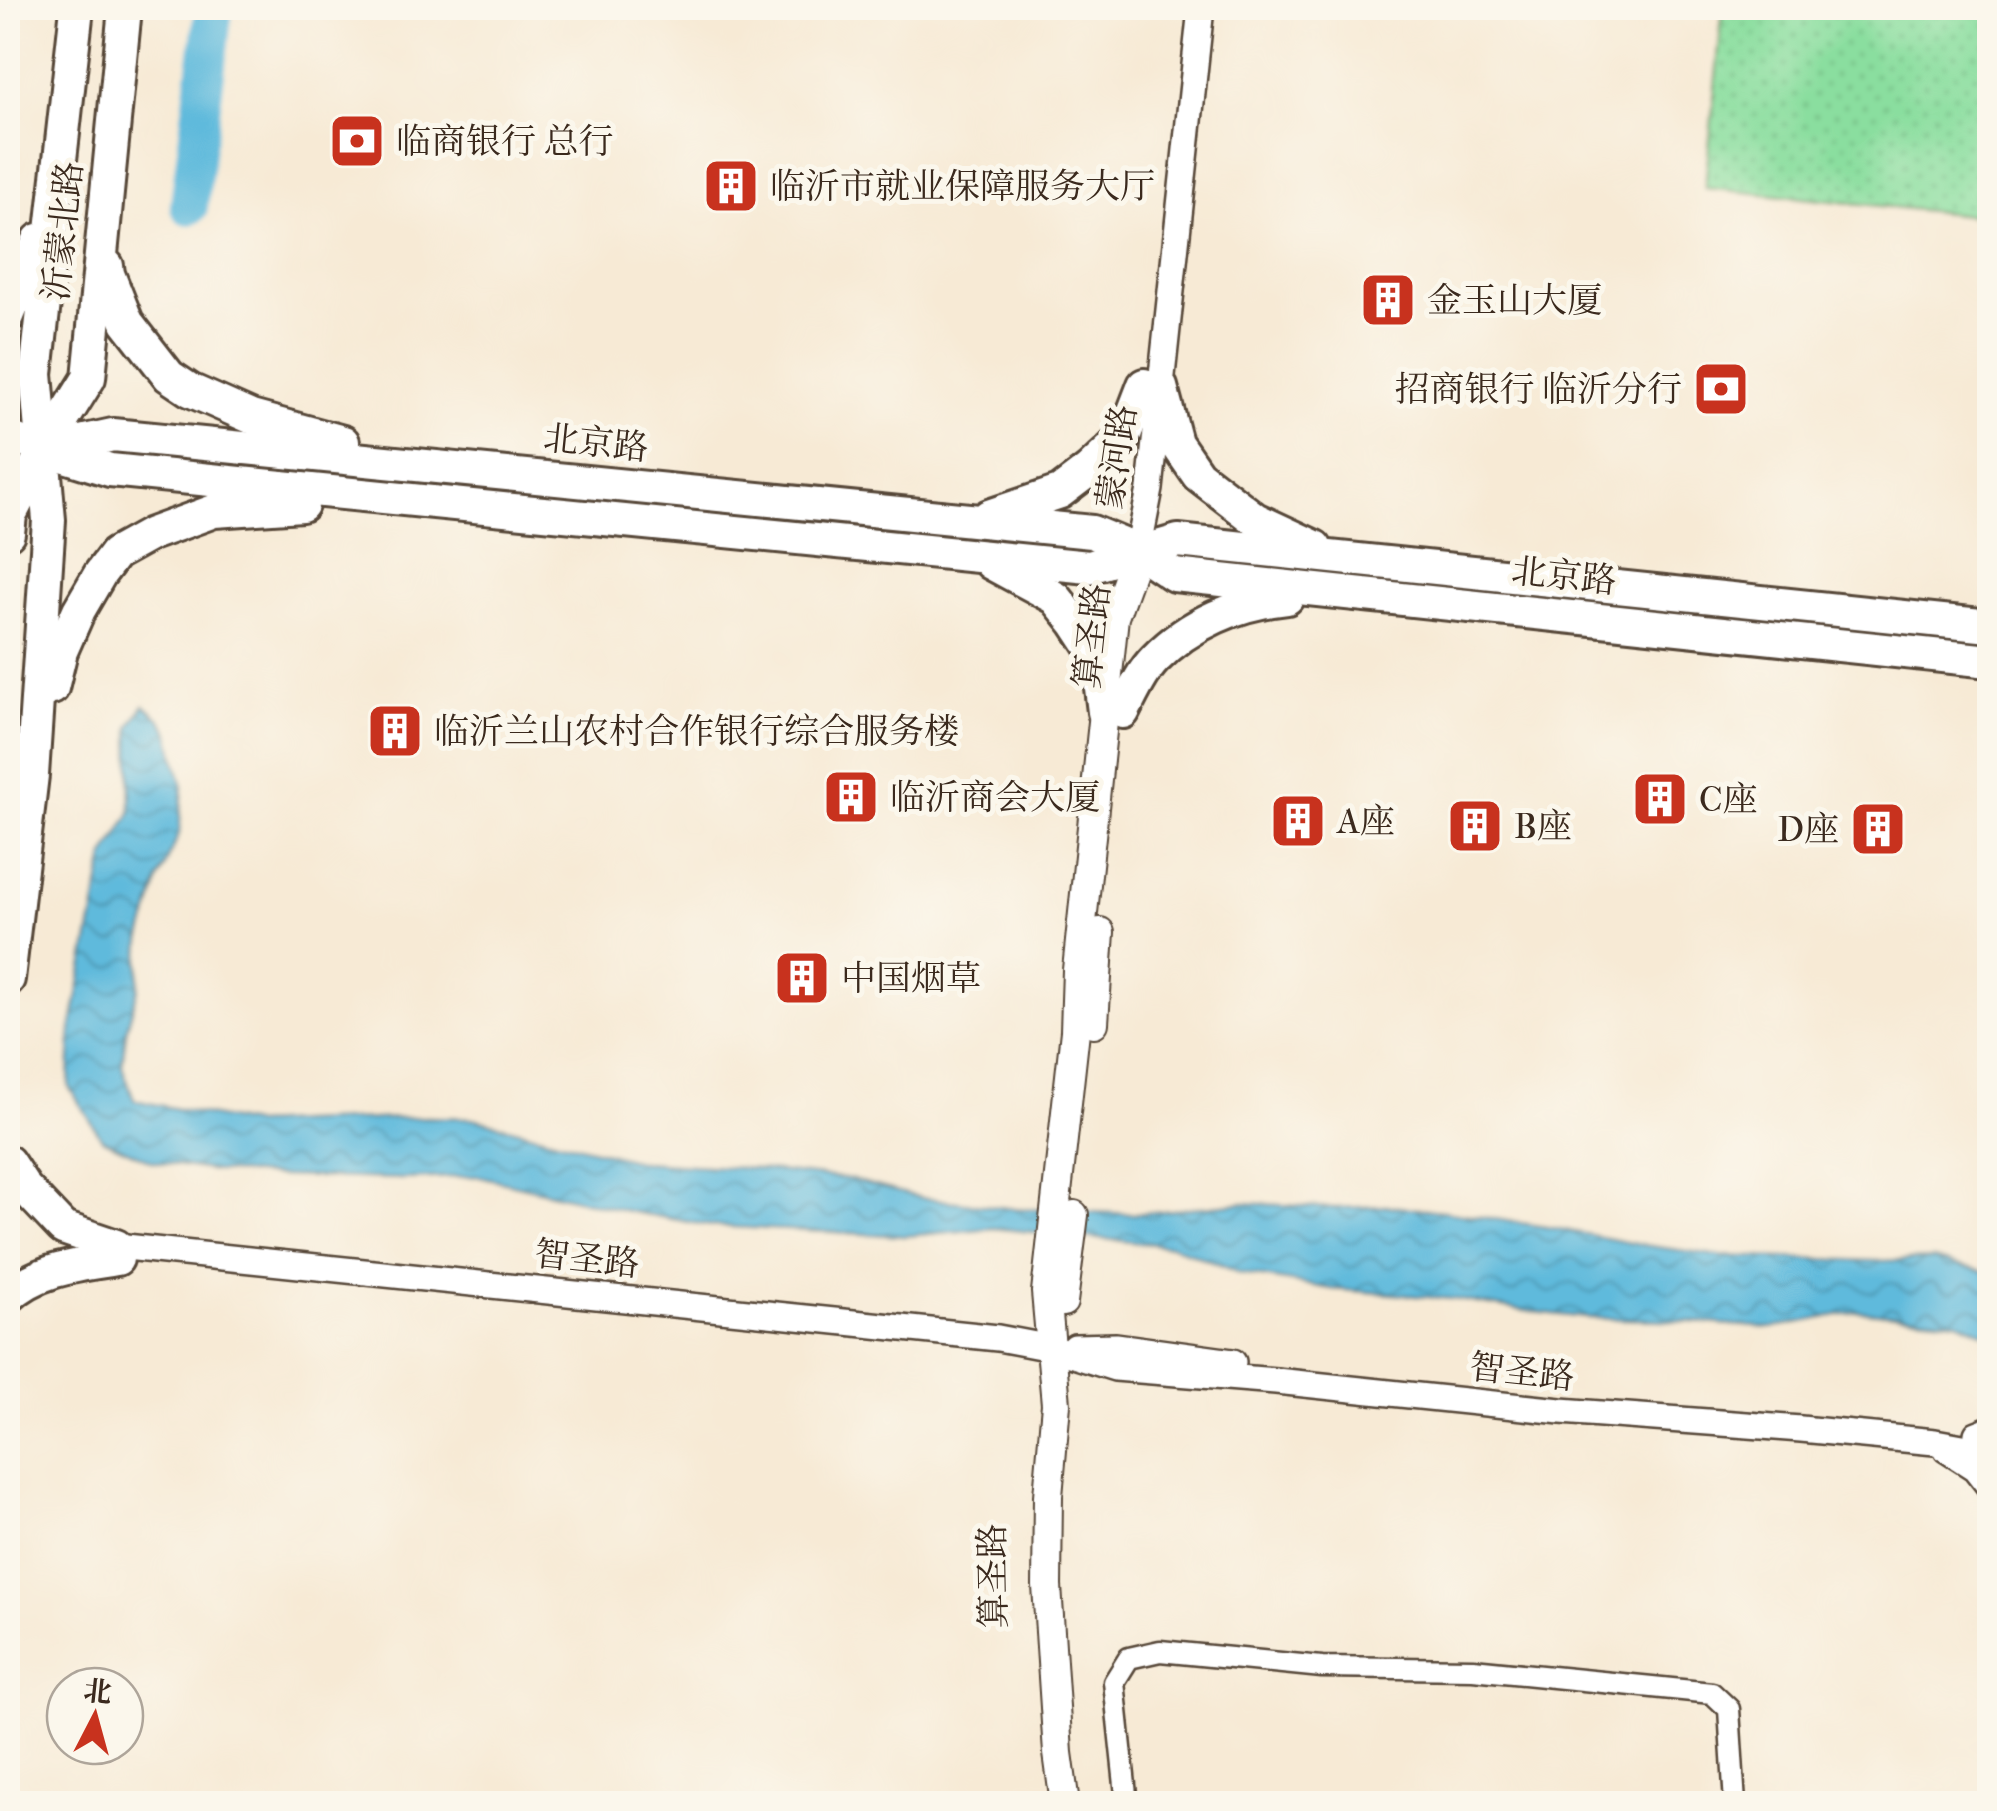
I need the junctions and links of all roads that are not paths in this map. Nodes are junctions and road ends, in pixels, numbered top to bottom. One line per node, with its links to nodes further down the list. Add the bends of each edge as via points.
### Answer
1 (77, 8): 5 (main road, 沂蒙北路)
2 (125, 8): 6 (main road, 沂蒙北路)
3 (1184, 8): 8 (street, 蒙河路)
4 (1201, 8): 8 (street, 蒙河路)
5 (54, 203): 7 (main road); 10 (main road, 沂蒙北路, via 36,374)
6 (104, 233): 10 (main road, 沂蒙北路, via 89,378); 12 (main road, via 108,274 126,322 168,376 251,417)
7 (8, 316)
8 (1153, 386): 14 (main road, via 1124,436 1060,492); 16 (street, 蒙河路, via 1150,489); 18 (main road, via 1176,443 1198,475 1255,519)
9 (8, 435): 10 (main road, 北京路)
10 (44, 450): 11 (main road, 北京路); 12 (main road, 北京路, via 113,435); 13 (main road, 北京路, via 110,470); 15 (main road, 沂蒙北路, via 10,515); 23 (main road, 沂蒙北路, via 49,520)
11 (8, 454)
12 (439, 467): 14 (main road, 北京路)
13 (403, 499): 17 (main road, 北京路); 23 (main road, via 214,510 115,554 61,650)
14 (976, 520): 16 (main road, 北京路, via 1092,532)
15 (8, 533)
16 (1138, 551): 17 (main road, 北京路, via 1089,567); 18 (main road, 北京路, via 1178,541); 19 (main road, 北京路, via 1174,575); 22 (main road, 算圣路)
17 (978, 556): 22 (main road, via 1056,598 1097,655)
18 (1337, 558): 20 (main road, 北京路)
19 (1338, 593): 21 (main road, 北京路); 22 (main road, via 1261,601 1219,614 1153,661)
20 (1990, 626)
21 (1990, 662)
22 (1113, 712): 28 (main road, 算圣路, via 1093,1033 1060,1254 1065,1295)
23 (32, 775): 24 (main road, 沂蒙北路)
24 (8, 979)
25 (8, 1162): 26 (main road, via 63,1228)
26 (117, 1253): 27 (main road, via 63,1267); 28 (street, 智圣路)
27 (8, 1297)
28 (1050, 1348): 29 (street, 智圣路, via 1116,1346 1502,1392 1802,1415); 30 (street, 智圣路, via 1115,1368); 32 (main road, 算圣路, via 1037,1402 1029,1514); 33 (main road, 算圣路, via 1056,1404 1047,1586)
29 (1986, 1438): 30 (street, 智圣路)
30 (1935, 1442): 31 (street, via 1975,1468)
31 (1990, 1487)
32 (1046, 1804)
33 (1065, 1804)
34 (1127, 1804): 35 (street, via 1114,1682 1129,1658 1160,1651 1322,1667 1472,1669 1712,1694 1729,1709)
35 (1735, 1804)

